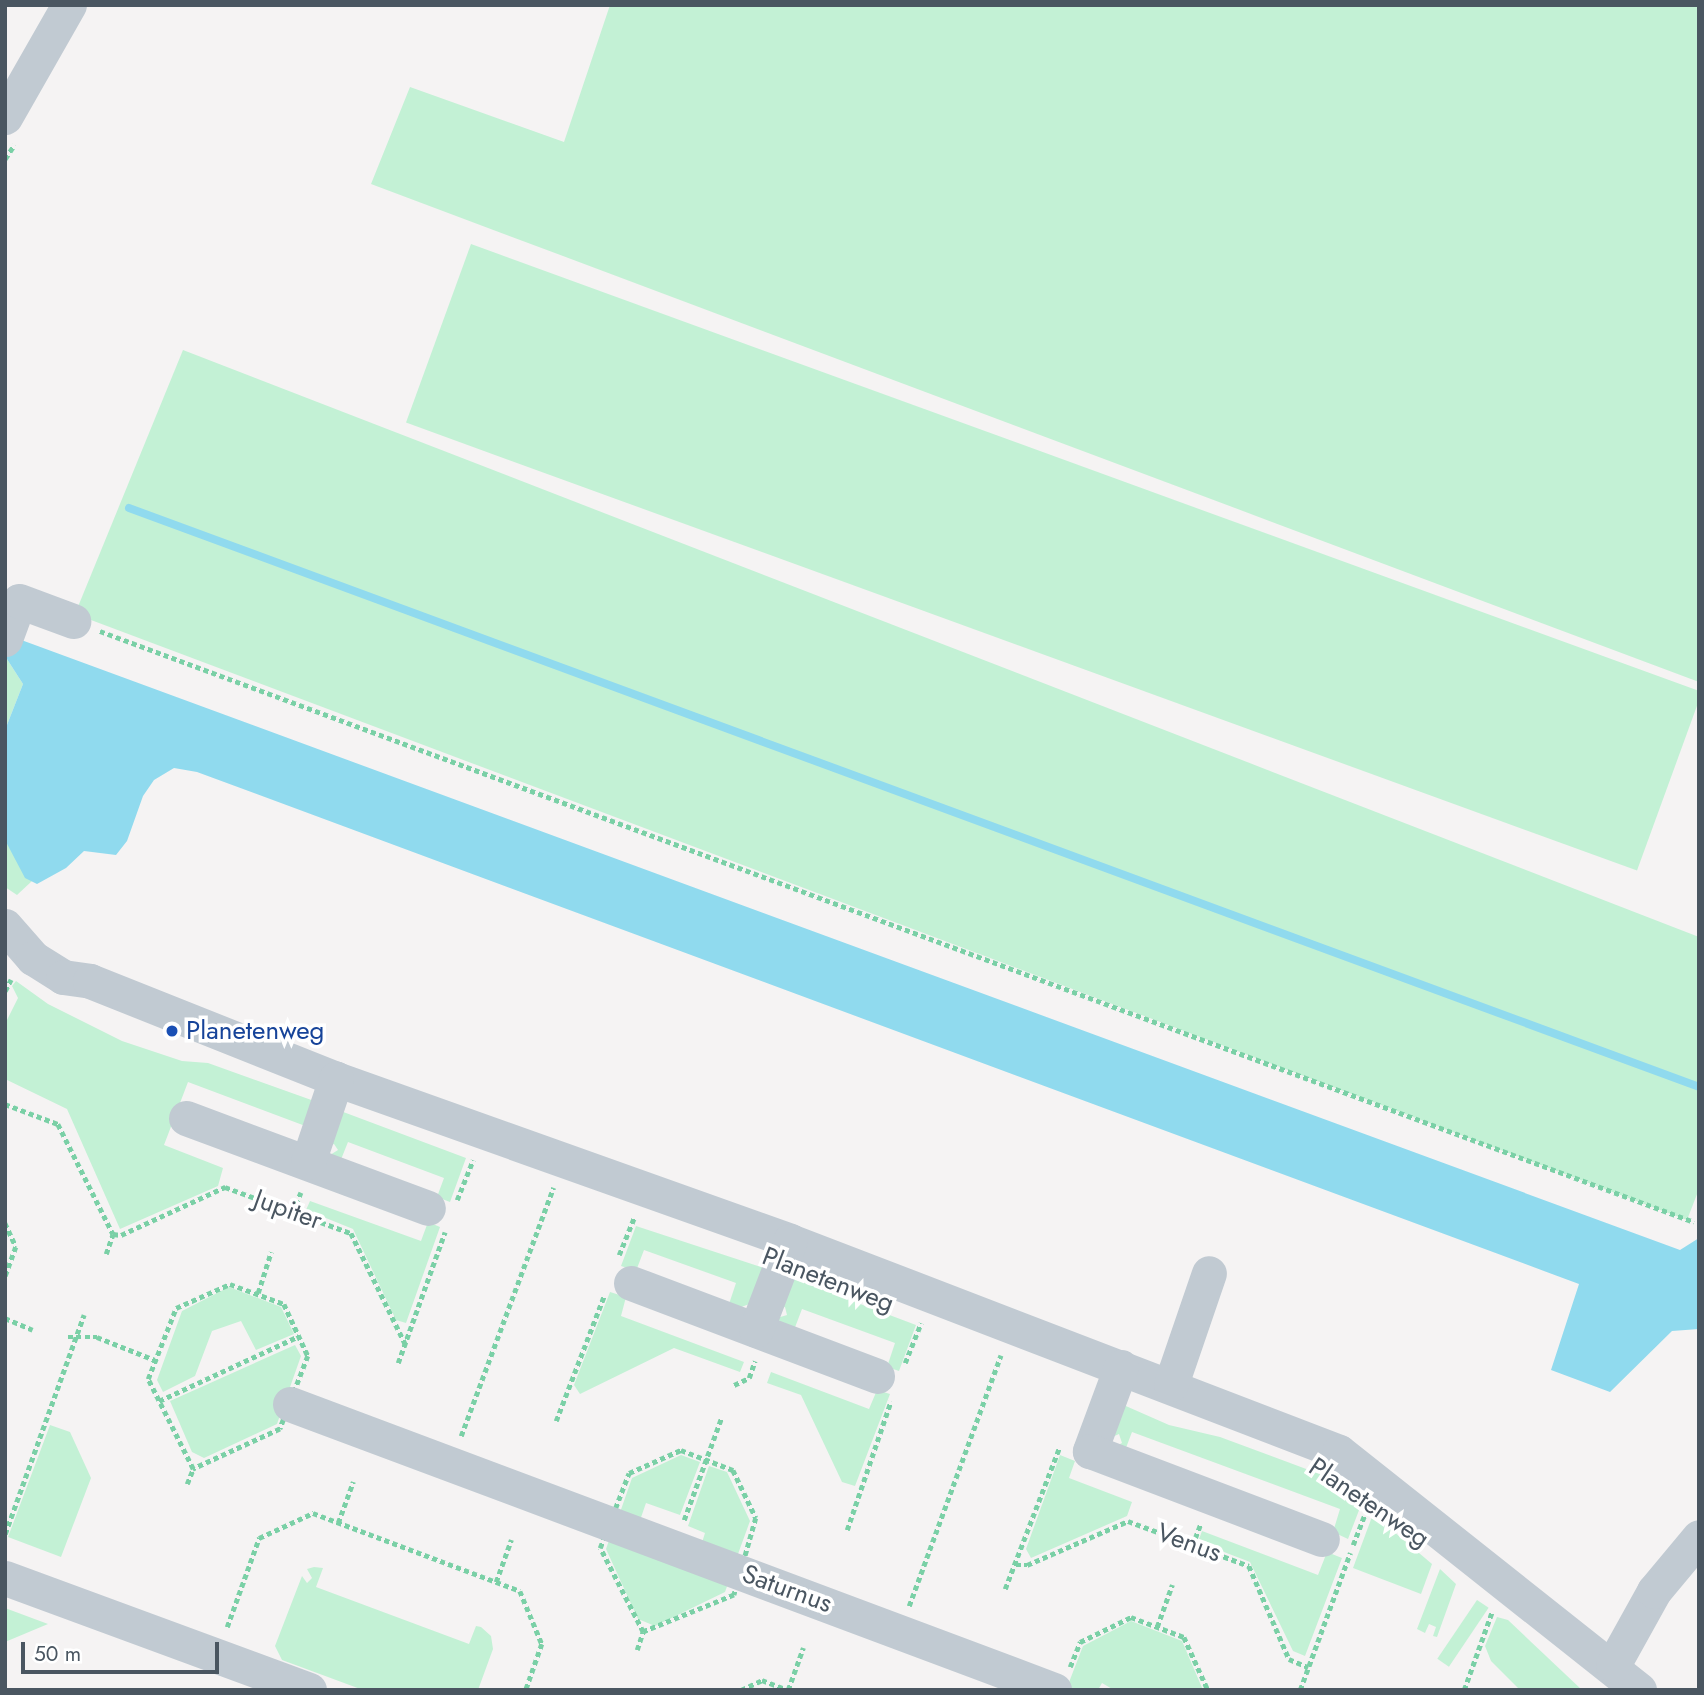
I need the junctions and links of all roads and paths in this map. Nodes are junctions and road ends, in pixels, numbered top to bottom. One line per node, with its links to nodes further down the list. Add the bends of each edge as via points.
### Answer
1 (69, 5): 2 (street)
2 (5, 117)
3 (73, 621): 4 (street, via 19,601); 14 (path)
4 (8, 631)
5 (5, 924): 6 (street, Planetenweg, via 32,931 72,960 90,981)
6 (336, 1079): 10 (street, Jupiter); 17 (street, Planetenweg)
7 (5, 1104): 16 (path, via 58,1124)
8 (186, 1118): 10 (street, Jupiter)
9 (477, 1149): 13 (path)
10 (308, 1163): 13 (street, Jupiter)
11 (556, 1178): 44 (path)
12 (636, 1210): 22 (path)
13 (443, 1214): 32 (path)
14 (1694, 1222)
15 (5, 1223): 21 (path, via 16,1247)
16 (113, 1234): 19 (path); 32 (path, Jupiter, via 121,1235 225,1187 351,1233)
17 (790, 1241): 28 (street); 36 (street, Planetenweg)
18 (271, 1252): 23 (path, Jupiter)
19 (106, 1254)
20 (1209, 1273): 38 (street)
21 (5, 1276)
22 (618, 1278): 28 (street); 42 (path)
23 (258, 1293): 30 (path, via 284,1304); 34 (path, via 230,1284 176,1308)
24 (84, 1315): 29 (path)
25 (923, 1315): 37 (path)
26 (5, 1318): 27 (path)
27 (33, 1329)
28 (755, 1330): 37 (street)
29 (79, 1336): 31 (path); 34 (path, via 97,1337); 51 (path)
30 (299, 1336): 39 (path); 40 (path, via 308,1356)
31 (68, 1337)
32 (405, 1343): 35 (path)
33 (1005, 1345): 63 (path)
34 (155, 1360): 39 (path, via 148,1379)
35 (398, 1363)
36 (1121, 1367): 38 (street, Planetenweg); 53 (street, Venus, via 1090,1451)
37 (890, 1382): 50 (path)
38 (1171, 1384): 68 (street, Planetenweg, via 1339,1452)
39 (159, 1401): 45 (path)
40 (290, 1404): 44 (street); 45 (path, via 280,1429)
41 (721, 1419): 55 (path)
42 (556, 1422)
43 (1063, 1439): 56 (path)
44 (450, 1464): 55 (street, Saturnus)
45 (193, 1469): 47 (path)
46 (353, 1482): 49 (path)
47 (187, 1484)
48 (1370, 1500): 69 (path)
49 (338, 1523): 58 (path); 67 (path, via 313,1513 260,1538)
50 (847, 1530)
51 (5, 1534)
52 (1699, 1537): 68 (street, via 1654,1591)
53 (1322, 1539)
54 (511, 1540): 58 (path)
55 (674, 1547): 63 (street, Saturnus)
56 (1016, 1565): 60 (path); 69 (path, Venus, via 1027,1565 1128,1521 1249,1566 1289,1659)
57 (5, 1578): 67 (street)
58 (495, 1582): 72 (path, via 520,1591 542,1644)
59 (1172, 1586): 62 (path, Venus)
60 (1005, 1589)
61 (1497, 1598): 77 (path)
62 (1157, 1627): 70 (path, via 1131,1617 1080,1642); 75 (path, via 1184,1637)
63 (900, 1630): 70 (street)
64 (643, 1632): 66 (path)
65 (803, 1648): 74 (path, Saturnus)
66 (637, 1650)
67 (216, 1657): 71 (street)
68 (1613, 1665): 78 (street, Planetenweg)
69 (1308, 1667): 76 (path)
70 (1060, 1684)
71 (309, 1690)
72 (526, 1690)
73 (741, 1690): 74 (path, via 762,1681)
74 (788, 1690)
75 (1208, 1690)
76 (1300, 1690)
77 (1464, 1690)
78 (1639, 1690)

